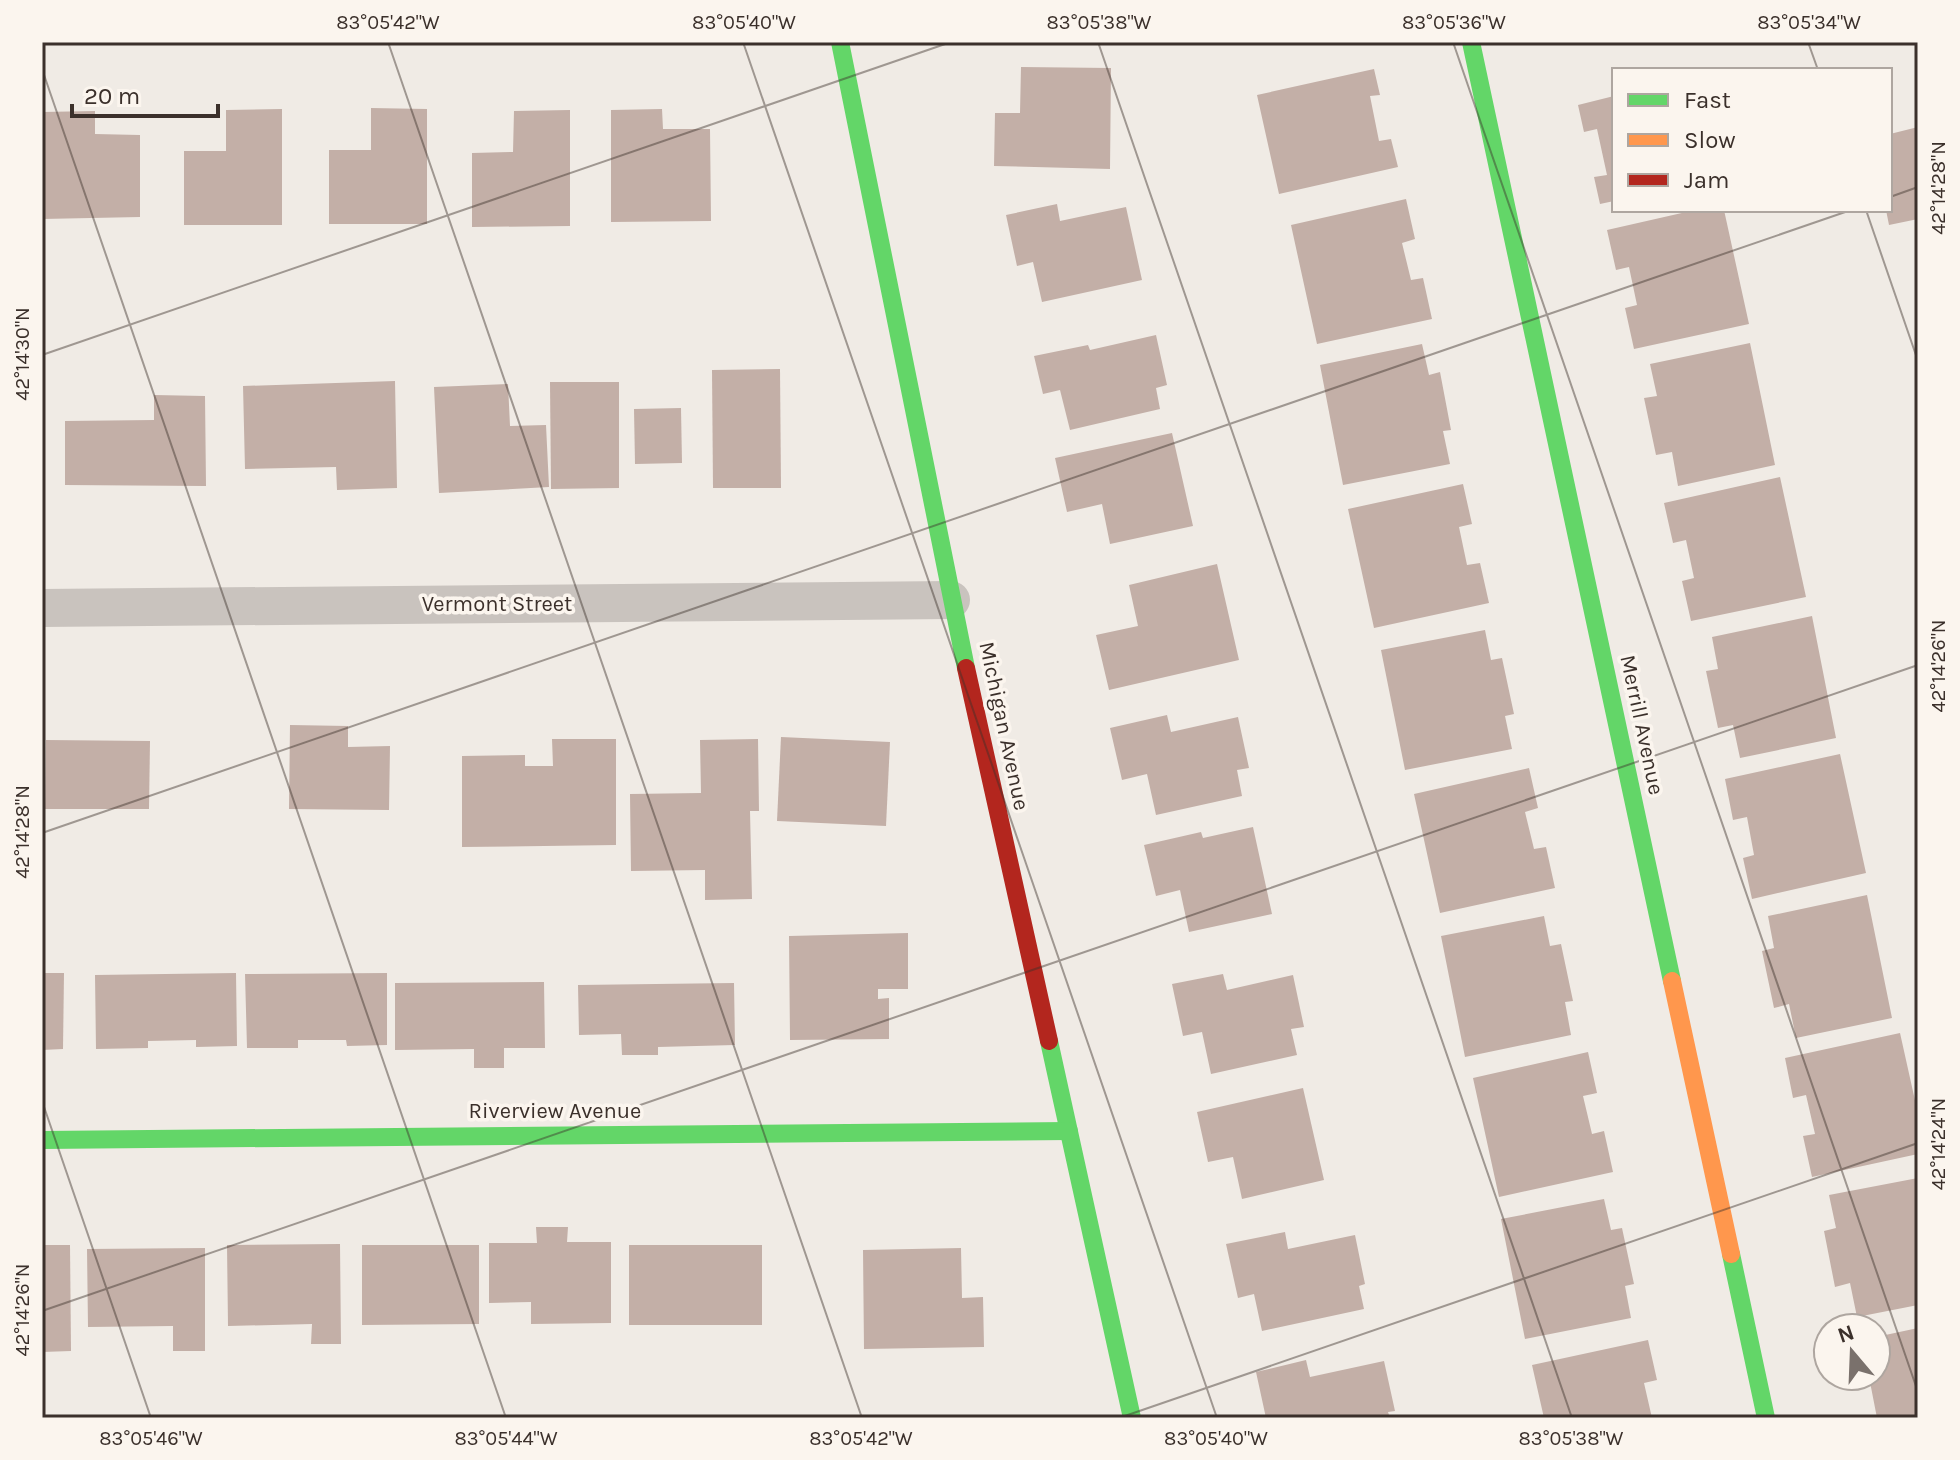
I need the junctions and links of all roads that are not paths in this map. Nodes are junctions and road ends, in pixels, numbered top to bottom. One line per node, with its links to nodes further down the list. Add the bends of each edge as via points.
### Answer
1 (840, 42): 3 (street, Michigan Avenue)
2 (1471, 42): 8 (street, Merrill Avenue)
3 (951, 600): 4 (street, Vermont Street); 5 (street, Michigan Avenue)
4 (42, 608)
5 (1069, 1131): 6 (street, Riverview Avenue); 7 (street, Michigan Avenue)
6 (42, 1140)
7 (1132, 1418)
8 (1766, 1418)

